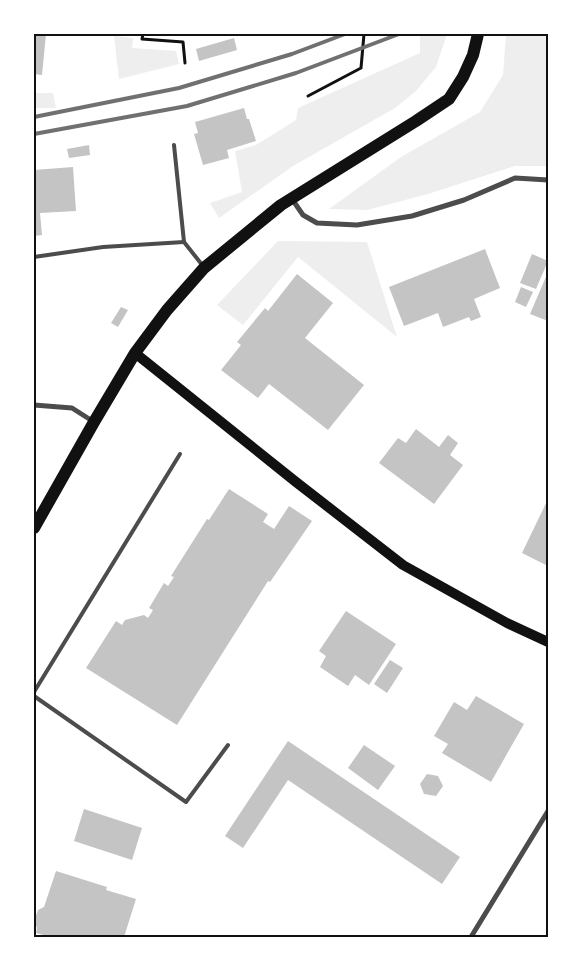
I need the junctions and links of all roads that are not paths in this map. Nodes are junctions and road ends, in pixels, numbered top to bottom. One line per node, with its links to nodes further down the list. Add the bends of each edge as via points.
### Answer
1 (478, 34): 4 (main road, via 473,55 449,99)
2 (174, 146): 5 (lane)
3 (548, 180): 4 (street, via 515,178 464,200 412,216 357,225 317,223 303,215)
4 (291, 199): 7 (main road)
5 (184, 242): 6 (lane, via 103,247); 7 (lane)
6 (34, 258)
7 (204, 268): 8 (main road, via 167,310)
8 (135, 354): 10 (main road); 13 (main road, via 403,565)
9 (34, 405): 10 (street, via 72,408)
10 (94, 422): 12 (main road)
11 (180, 454): 14 (lane)
12 (34, 528)
13 (548, 642)
14 (34, 692)
15 (34, 696): 16 (lane, via 186,802)
16 (228, 745)
17 (548, 811): 18 (street)
18 (471, 937)

